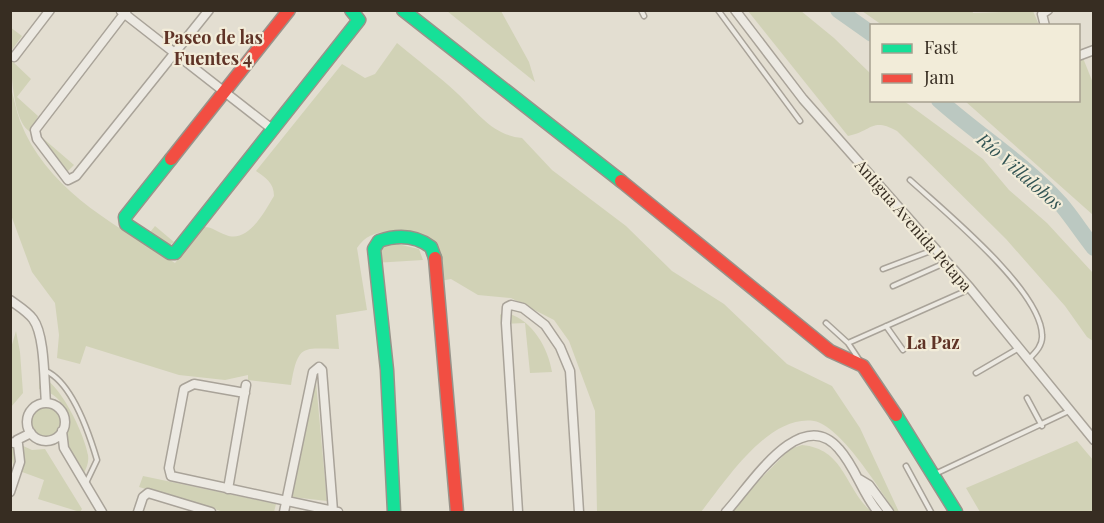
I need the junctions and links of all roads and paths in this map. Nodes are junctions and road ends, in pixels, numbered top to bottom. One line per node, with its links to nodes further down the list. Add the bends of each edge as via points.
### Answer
1 (50, 10): 12 (street)
2 (208, 10): 11 (street)
3 (290, 10): 13 (street)
4 (351, 10): 15 (street, via 359,21)
5 (403, 10): 31 (street, via 830,351)
6 (641, 10): 10 (lane)
7 (718, 10): 14 (lane)
8 (735, 10): 17 (street, Antigua Avenida Petapa, via 803,99)
9 (124, 12): 11 (street); 11 (street, via 35,130 36,139 65,178 71,180 76,176)
10 (644, 16)
11 (173, 53): 13 (street)
12 (14, 57)
13 (223, 91): 15 (street); 15 (street, via 126,215 125,223 136,232 176,253)
14 (800, 121)
15 (273, 129)
16 (910, 180): 30 (lane, via 1030,300 1042,335 1040,347)
17 (937, 249): 18 (street, Antigua Avenida Petapa); 19 (lane)
18 (948, 262): 20 (lane); 21 (street, Antigua Avenida Petapa)
19 (884, 269)
20 (893, 286)
21 (970, 288): 26 (lane); 28 (street, Antigua Avenida Petapa)
22 (10, 292): 24 (street)
23 (10, 300): 24 (street)
24 (30, 315): 32 (street, via 41,339)
25 (826, 323): 27 (lane)
26 (886, 326): 27 (lane); 29 (lane)
27 (848, 343): 31 (lane)
28 (1020, 348): 30 (street, Antigua Avenida Petapa); 33 (lane)
29 (903, 350)
30 (1029, 359): 36 (street, Antigua Avenida Petapa)
31 (863, 366): 45 (street)
32 (42, 370): 35 (street); 47 (lane, via 60,382 91,441 97,460)
33 (976, 373)
34 (1027, 398): 37 (lane)
35 (46, 403): 38 (street, via 57,406 64,415); 39 (street, via 31,411)
36 (1071, 410): 37 (lane); 41 (street, Antigua Avenida Petapa)
37 (1042, 426): 45 (lane)
38 (62, 432): 40 (street); 43 (street)
39 (31, 433): 40 (street, via 40,440); 42 (street)
40 (51, 440): 43 (street)
41 (1094, 440)
42 (14, 443): 49 (street, via 20,462)
43 (64, 448): 47 (street)
44 (906, 466): 65 (lane)
45 (934, 475): 66 (street)
46 (859, 479): 62 (street, via 834,444 817,437 799,438 777,453); 63 (street); 64 (street, via 869,485)
47 (85, 484): 53 (street)
48 (228, 489): 48 (street, via 173,477 169,468 184,389 194,384 246,389); 50 (street)
49 (10, 492)
50 (292, 501): 52 (street); 52 (street, via 313,372 319,367); 56 (street); 57 (street)
51 (186, 509): 54 (street, via 148,493); 55 (street)
52 (335, 512)
53 (102, 513)
54 (138, 513)
55 (211, 513)
56 (284, 513)
57 (294, 513)
58 (394, 513): 59 (street, via 387,370 374,249 379,241 396,237 427,243 435,253)
59 (457, 513)
60 (518, 513): 61 (street, via 506,323 507,307 511,305 523,308 545,325 570,371)
61 (579, 513)
62 (726, 513)
63 (878, 513)
64 (889, 513)
65 (931, 513)
66 (956, 513)

